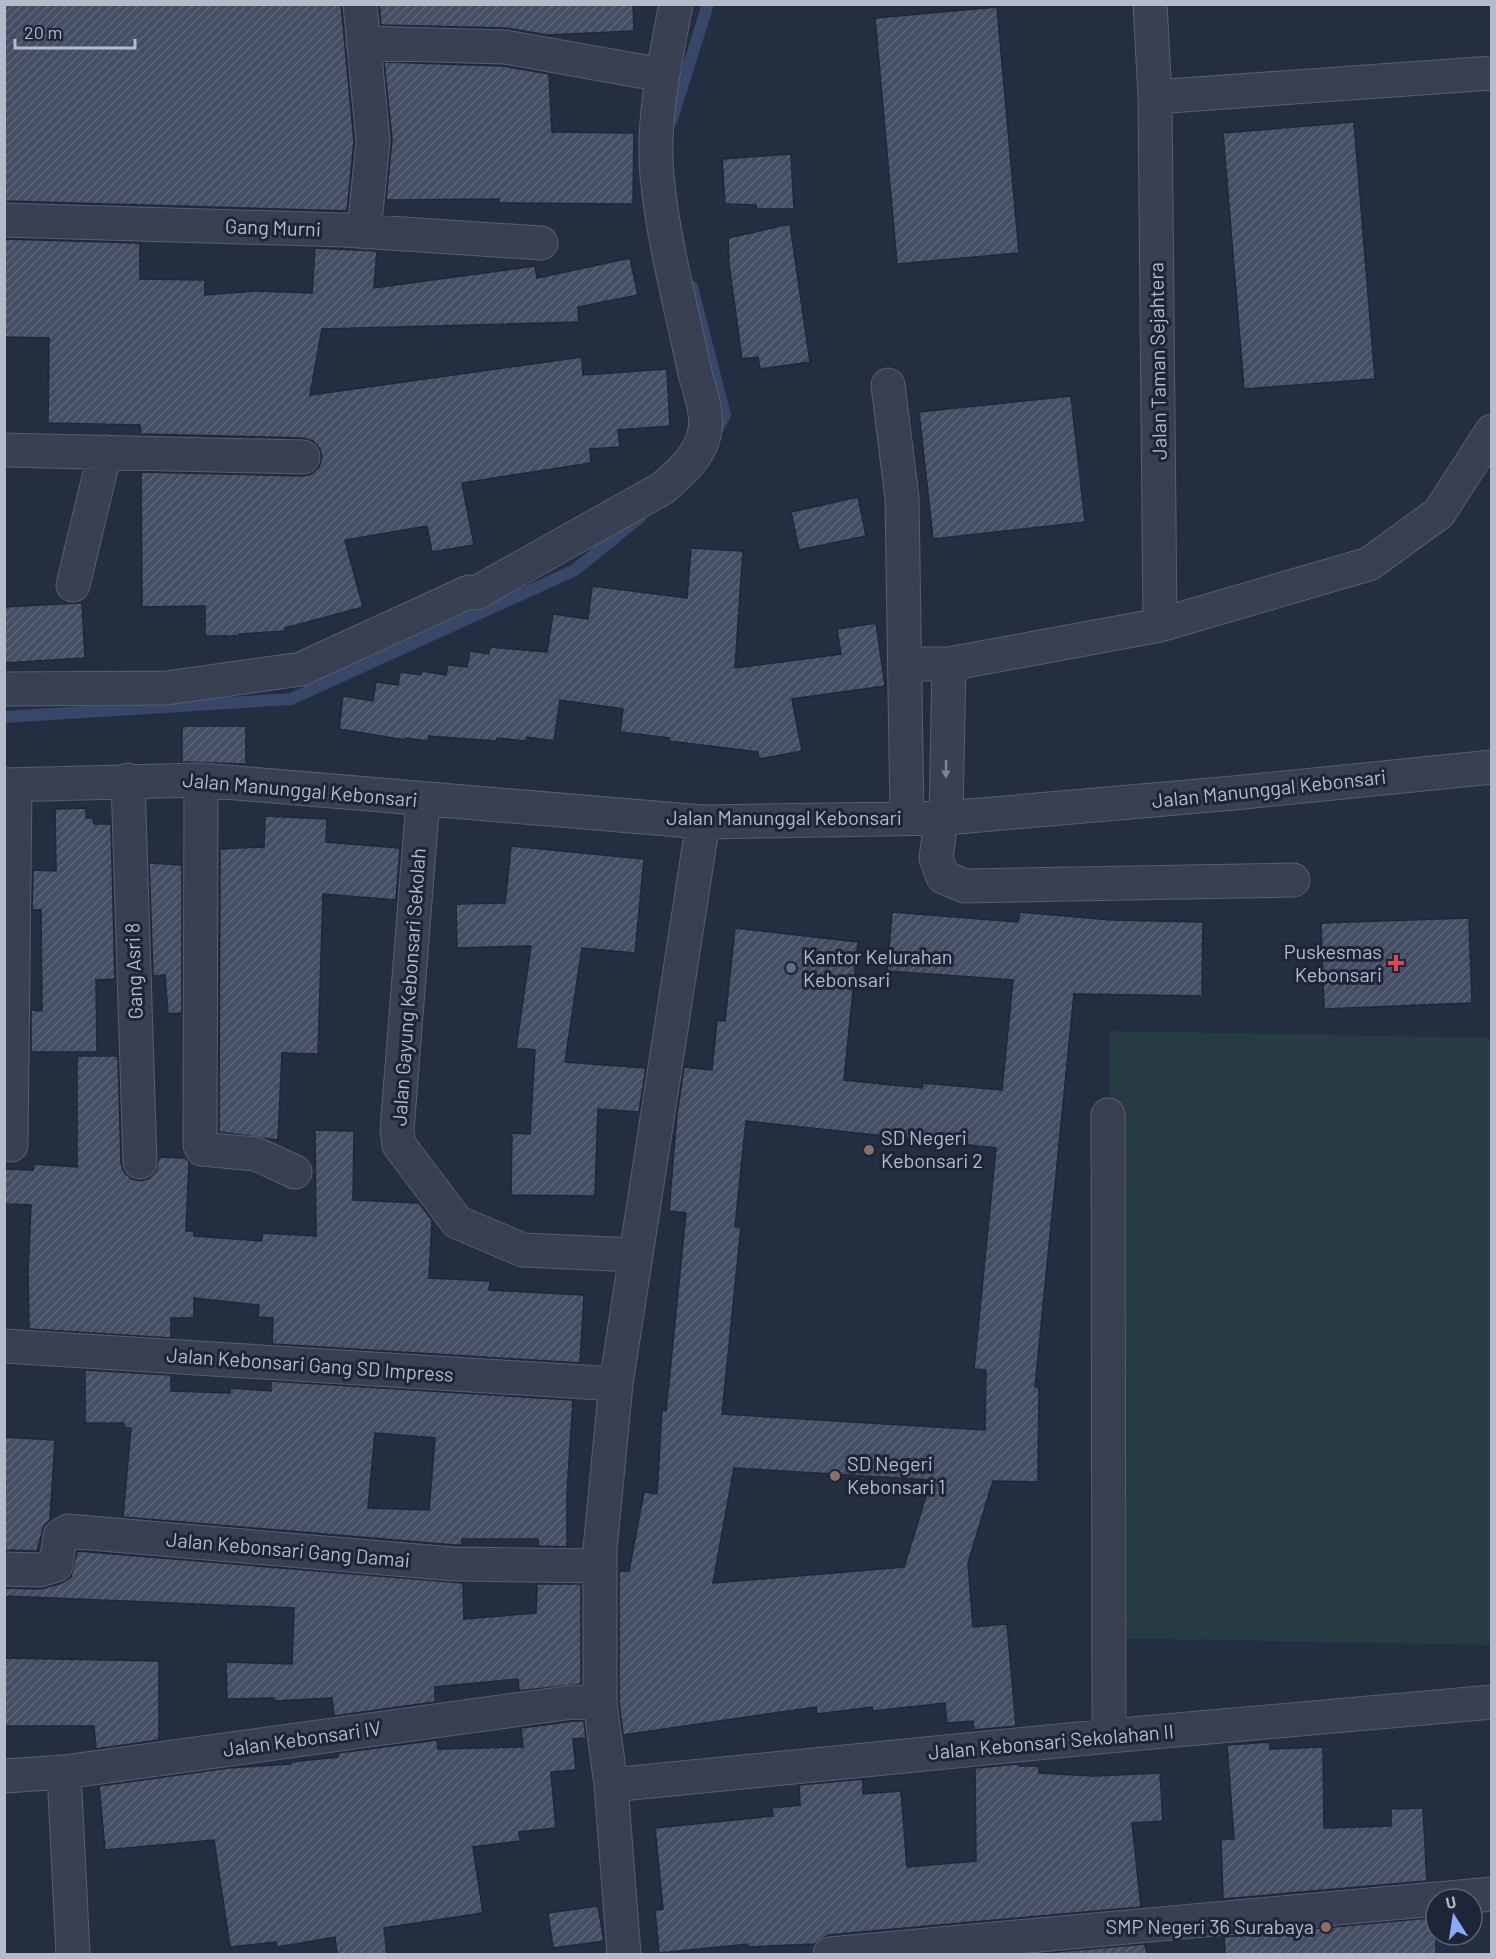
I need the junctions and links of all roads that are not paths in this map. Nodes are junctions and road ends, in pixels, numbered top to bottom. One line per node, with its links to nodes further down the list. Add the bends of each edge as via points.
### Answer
1 (360, 4): 4 (street)
2 (676, 4): 6 (street)
3 (1150, 4): 7 (street, Jalan Taman Sejahtera)
4 (363, 43): 6 (street, via 505,47); 9 (street, via 373,141)
5 (1491, 73): 7 (street)
6 (662, 75): 20 (street, via 654,126 657,177 668,249 704,404 704,434 688,466 663,488 476,593 469,592 301,669 166,688)
7 (1155, 97): 17 (street, Jalan Taman Sejahtera)
8 (4, 220): 9 (street, Gang Murni)
9 (364, 232): 10 (street, Gang Murni)
10 (541, 243)
11 (888, 385): 18 (street, via 902,498)
12 (1491, 431): 17 (street, via 1438,513 1369,564)
13 (4, 450): 14 (street)
14 (105, 452): 15 (street); 16 (street)
15 (303, 457)
16 (73, 585)
17 (1161, 625): 19 (street)
18 (906, 664): 19 (street); 26 (street)
19 (949, 664): 28 (street, one-way to 28)
20 (4, 688)
21 (1491, 766): 28 (street, Jalan Manunggal Kebonsari, via 1019,812)
22 (128, 780): 23 (street, Jalan Manunggal Kebonsari); 24 (street, Jalan Manunggal Kebonsari); 32 (street, Gang Asri 8)
23 (201, 780): 25 (street, Jalan Manunggal Kebonsari); 33 (street, via 200,1145 202,1149 256,1154)
24 (10, 785): 31 (street)
25 (423, 800): 27 (street, Jalan Manunggal Kebonsari); 34 (street, Jalan Gayung Kebonsari Sekolah, via 397,1130 399,1145 457,1222 523,1250)
26 (901, 819): 27 (street, Jalan Manunggal Kebonsari); 28 (street, Jalan Manunggal Kebonsari)
27 (703, 822): 34 (street)
28 (942, 828): 29 (street, via 936,858 943,877 965,886)
29 (1293, 880)
30 (1108, 1114): 41 (street)
31 (11, 1145)
32 (140, 1162)
33 (295, 1172)
34 (636, 1255): 36 (street)
35 (4, 1346): 36 (street, Jalan Kebonsari Gang SD Impress)
36 (616, 1384): 37 (street)
37 (600, 1566): 38 (street, Jalan Kebonsari Gang Damai, via 453,1564 68,1531 60,1536 56,1565 40,1570); 40 (street)
38 (4, 1569)
39 (1491, 1702): 41 (street, Jalan Kebonsari Sekolahan II)
40 (600, 1703): 42 (street, Jalan Kebonsari IV, via 561,1703); 44 (street)
41 (1109, 1736): 44 (street, Jalan Kebonsari Sekolahan II)
42 (64, 1772): 43 (street, Jalan Kebonsari IV); 46 (street)
43 (4, 1776)
44 (611, 1785): 47 (street)
45 (1424, 1900): 48 (street)
46 (73, 1954)
47 (624, 1954)
48 (830, 1954)

